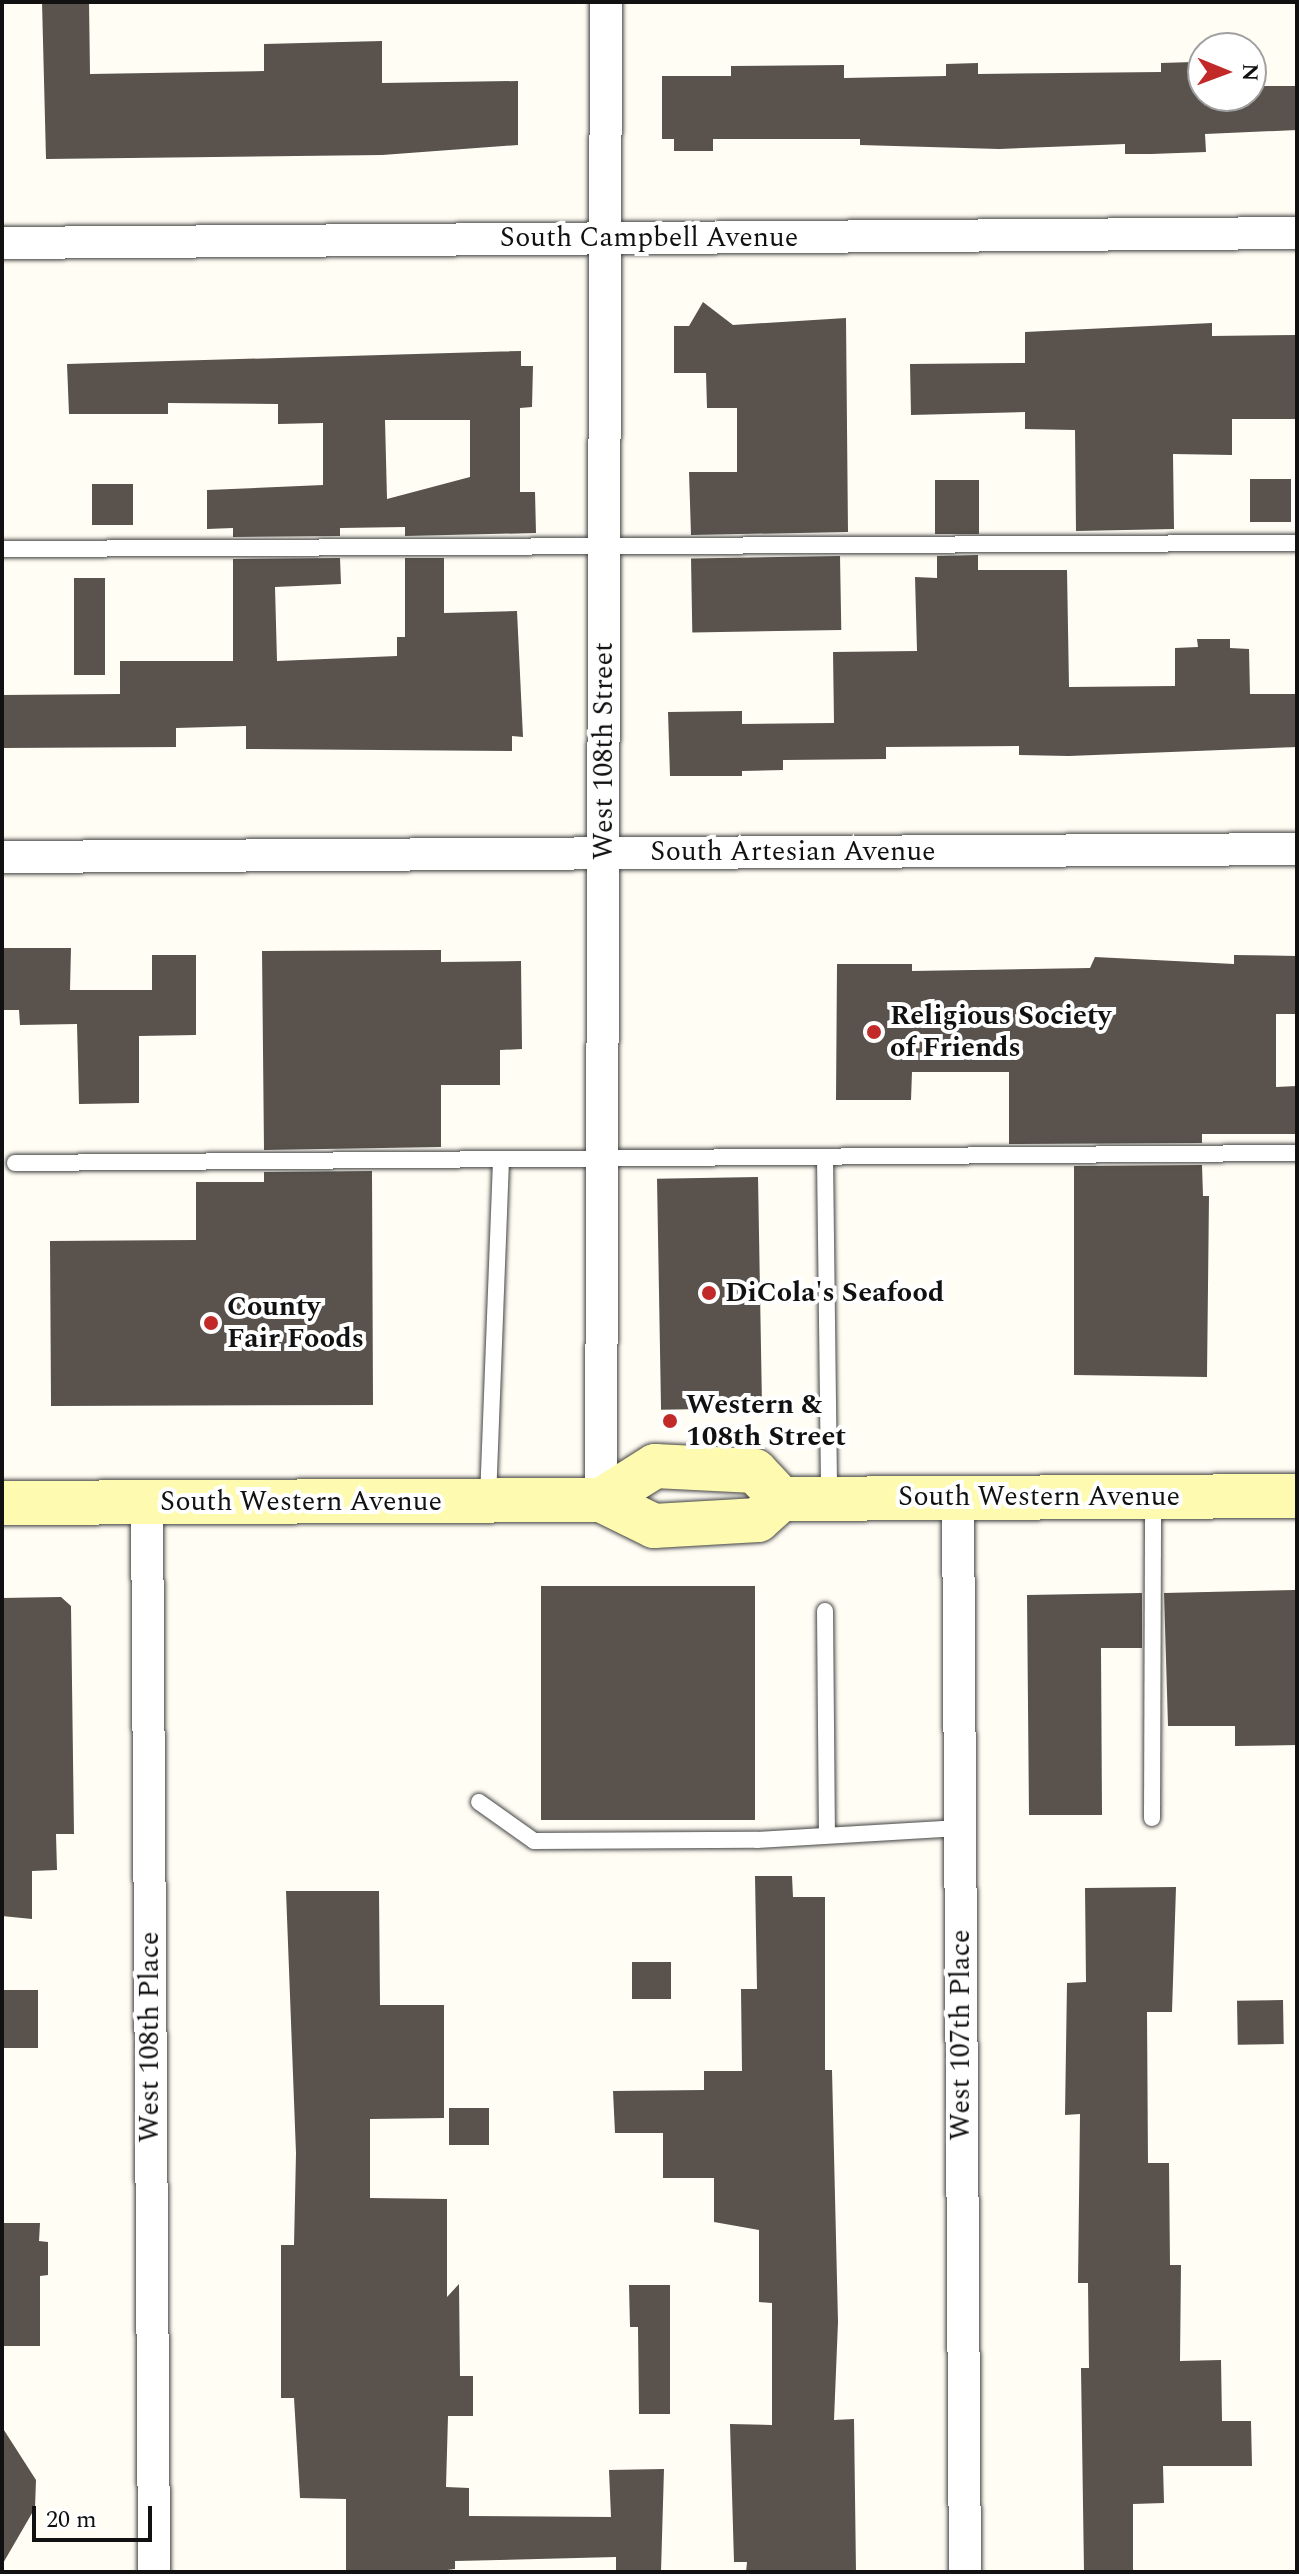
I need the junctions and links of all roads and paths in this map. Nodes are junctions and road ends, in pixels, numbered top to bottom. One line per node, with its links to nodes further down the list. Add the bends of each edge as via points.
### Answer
1 (606, 2): 3 (street, West 108th Street)
2 (1297, 233): 3 (street, South Campbell Avenue)
3 (606, 238): 4 (street, South Campbell Avenue); 6 (street, West 108th Street)
4 (2, 243)
5 (1297, 543): 6 (lane)
6 (605, 546): 7 (lane); 9 (street, West 108th Street)
7 (2, 549)
8 (1297, 849): 9 (street, South Artesian Avenue)
9 (603, 853): 10 (street, South Artesian Avenue); 13 (street, West 108th Street)
10 (2, 857)
11 (1297, 1153): 12 (lane)
12 (825, 1157): 13 (lane); 18 (lane)
13 (601, 1158): 14 (lane); 21 (street, West 108th Street)
14 (501, 1159): 15 (lane); 22 (lane)
15 (15, 1163)
16 (1297, 1496): 17 (main road, South Western Avenue)
17 (1153, 1497): 19 (main road, South Western Avenue); 27 (lane)
18 (829, 1498): 19 (main road, South Western Avenue); 20 (main road, South Western Avenue)
19 (958, 1498): 28 (street, West 107th Place)
20 (781, 1499): 21 (main road, South Western Avenue, via 758,1520 654,1526); 21 (main road, via 755,1471 655,1466)
21 (601, 1500): 22 (main road, South Western Avenue)
22 (488, 1501): 24 (main road, South Western Avenue)
23 (2, 1503): 24 (main road, South Western Avenue)
24 (147, 1503): 30 (street, West 108th Place)
25 (825, 1611): 29 (lane)
26 (479, 1802): 29 (lane, via 534,1841 757,1840)
27 (1152, 1818)
28 (960, 1828): 29 (lane); 31 (street, West 107th Place)
29 (827, 1833)
30 (154, 2572)
31 (965, 2572)

